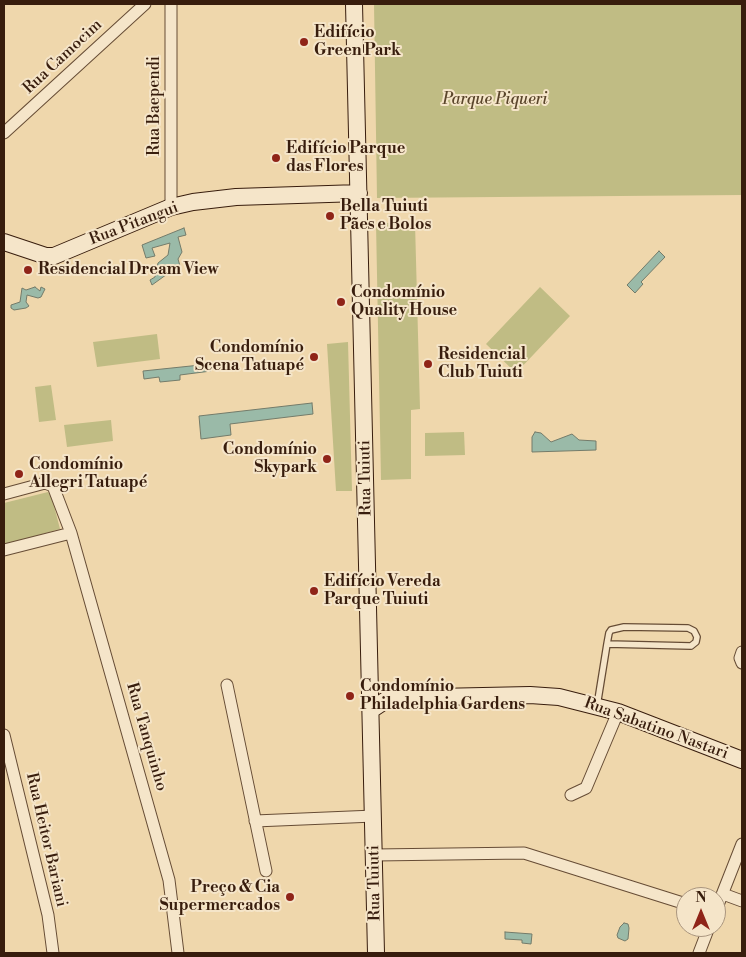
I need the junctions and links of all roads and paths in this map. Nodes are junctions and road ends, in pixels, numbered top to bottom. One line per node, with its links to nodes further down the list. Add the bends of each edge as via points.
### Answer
1 (145, 4): 4 (street, Rua Camocim)
2 (171, 4): 6 (street, Rua Baependi)
3 (354, 4): 5 (street, Rua Tuiuti)
4 (4, 133)
5 (359, 193): 6 (street, Rua Pitangui, via 236,196); 14 (street, Rua Tuiuti)
6 (171, 207): 7 (street, Rua Pitangui, via 54,256)
7 (4, 242)
8 (4, 494): 9 (street, Rua Tanquinho, via 45,483 53,486)
9 (71, 533): 10 (street); 34 (street, Rua Tanquinho, via 169,880)
10 (4, 550)
11 (607, 644): 11 (lane, via 611,630 624,628 688,628 697,637 691,646); 17 (lane)
12 (742, 652): 13 (street)
13 (742, 663)
14 (371, 681): 16 (street); 18 (street, Rua Tuiuti)
15 (227, 685): 24 (street)
16 (390, 698): 17 (street, Rua Sabatino Nastari, via 530,694); 18 (street)
17 (597, 706): 19 (street, Rua Sabatino Nastari)
18 (372, 710): 23 (street, Rua Tuiuti)
19 (618, 712): 21 (street, Rua Sabatino Nastari); 22 (street, via 586,788)
20 (4, 735): 33 (street, Rua Heitor Bariani, via 48,915)
21 (742, 760)
22 (571, 795)
23 (374, 816): 24 (street); 26 (street, Rua Tuiuti)
24 (255, 821): 27 (street)
25 (742, 844): 28 (street)
26 (375, 855): 30 (street, via 524,854); 35 (street, Rua Tuiuti)
27 (266, 871)
28 (726, 887)
29 (726, 895): 31 (street)
30 (676, 901)
31 (742, 901)
32 (705, 937): 36 (street)
33 (53, 953)
34 (178, 953)
35 (376, 953)
36 (699, 953)

